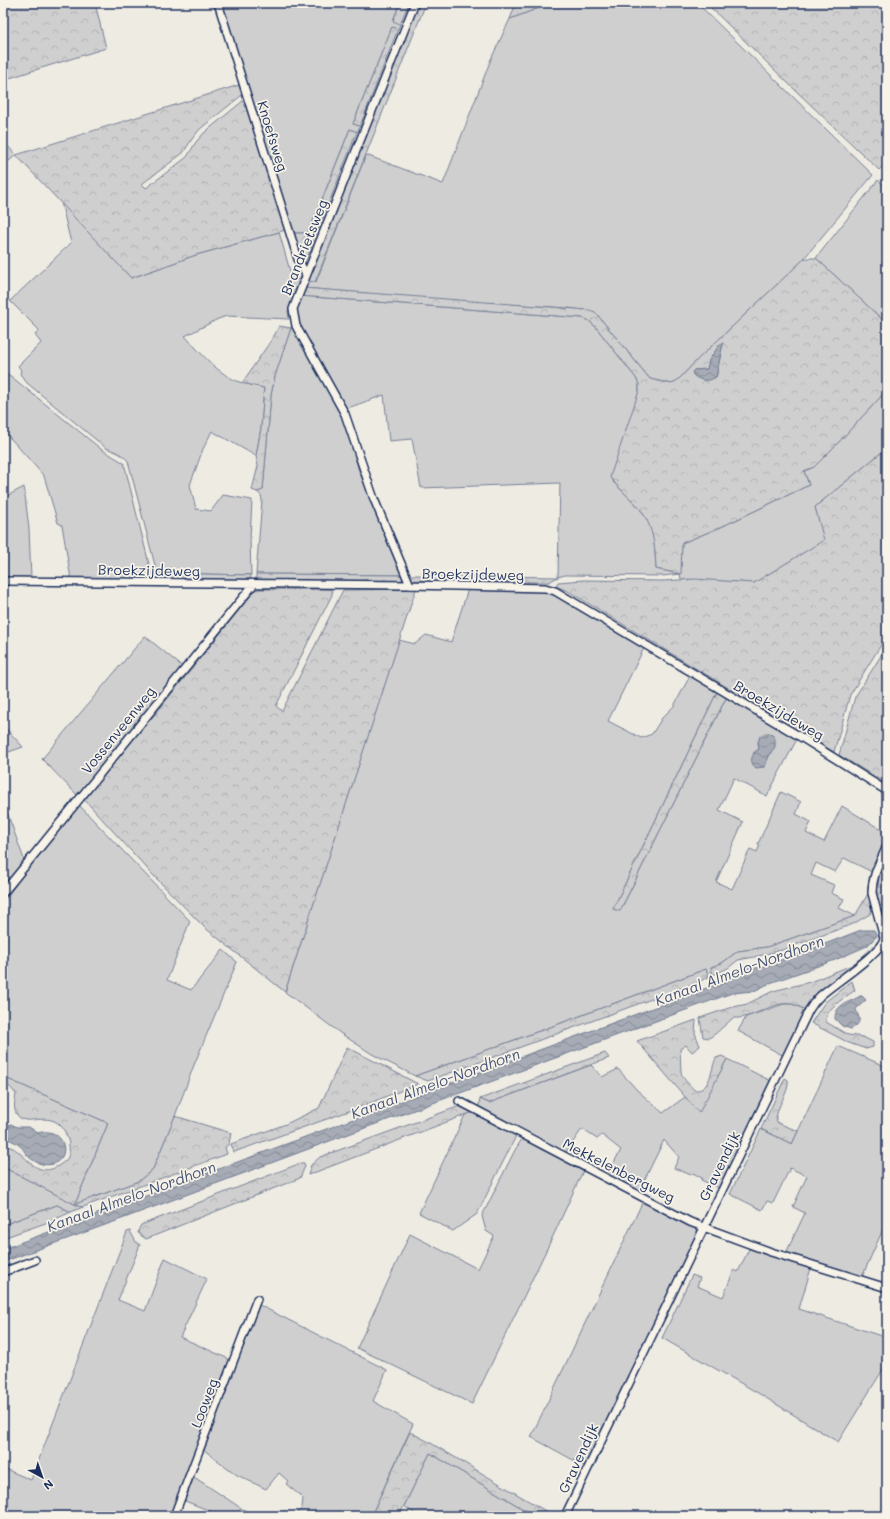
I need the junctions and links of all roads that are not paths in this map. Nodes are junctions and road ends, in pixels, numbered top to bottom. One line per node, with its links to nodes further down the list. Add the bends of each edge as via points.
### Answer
1 (218, 3): 3 (street, Knoefsweg, via 298,259)
2 (415, 3): 3 (street, Brandrietsweg)
3 (306, 275): 6 (street, Brandrietsweg, via 293,309 296,326 345,414 374,499)
4 (3, 581): 5 (street, Broekzijdeweg)
5 (254, 584): 6 (street, Broekzijdeweg); 9 (street, Vossenveenweg)
6 (410, 585): 7 (street, Broekzijdeweg, via 545,588 555,591)
7 (887, 791)
8 (887, 846): 11 (street, Gravendijk, via 872,886 884,938 882,945 820,996 811,1007)
9 (3, 893)
10 (459, 1101): 11 (street, Mekkelenbergweg)
11 (704, 1228): 14 (street, Mekkelenbergweg); 17 (street, Gravendijk)
12 (35, 1260): 13 (street)
13 (3, 1272)
14 (887, 1288)
15 (257, 1299): 16 (street, Looweg)
16 (174, 1516)
17 (565, 1516)

